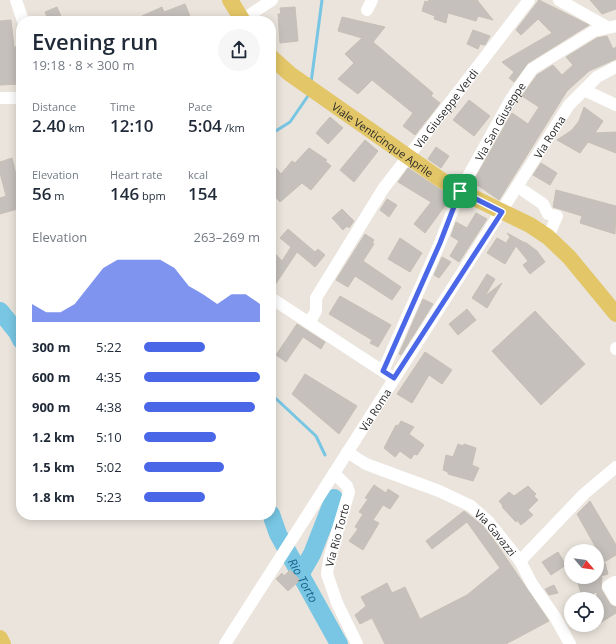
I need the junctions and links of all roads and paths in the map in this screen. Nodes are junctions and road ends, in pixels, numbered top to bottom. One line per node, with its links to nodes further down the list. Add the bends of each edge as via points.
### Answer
1 (16, 0): 6 (street)
2 (230, 0): 7 (main road)
3 (272, 0): 8 (street)
4 (529, 0): 16 (street, Via Giuseppe Verdi)
5 (559, 0): 9 (street)
6 (21, 16)
7 (240, 16)
8 (248, 16)
9 (611, 27): 17 (street, Via San Giuseppe, via 594,32 532,69 511,99)
10 (276, 61): 16 (main road, Viale Venticinque Aprile)
11 (616, 67): 12 (street, Via Roma, via 597,77)
12 (584, 90): 15 (street); 19 (street, Via Roma, via 569,105)
13 (0, 98): 14 (street)
14 (16, 98)
15 (616, 105)
16 (407, 157): 17 (main road, Viale Venticinque Aprile); 23 (street, Via Giuseppe Verdi, via 344,250 316,298 316,311)
17 (460, 191): 19 (main road, Viale Venticinque Aprile); 24 (street, Via San Giuseppe, via 440,243)
18 (524, 191): 20 (street, via 543,204 548,214 557,216)
19 (502, 212): 20 (main road, Viale Venticinque Aprile); 25 (street, Via Roma)
20 (548, 236): 22 (main road, Viale Venticinque Aprile, via 569,257)
21 (276, 301): 23 (street)
22 (616, 314)
23 (309, 323): 24 (street)
24 (383, 371): 25 (street)
25 (394, 378): 26 (street, Via Roma)
26 (347, 452): 28 (street, Via Roma); 29 (street, Via Gavazzi, via 366,464 472,506 488,521)
27 (616, 467): 29 (street, Via Gavazzi, via 581,498)
28 (334, 473): 34 (street, Via Roma); 35 (street, Via Rio Torto, via 348,486 349,492 327,574 337,603)
29 (520, 561): 36 (street)
30 (614, 582): 31 (street, via 608,586)
31 (616, 600)
32 (0, 638): 33 (main road)
33 (3, 644)
34 (225, 644)
35 (357, 644)
36 (570, 644)

